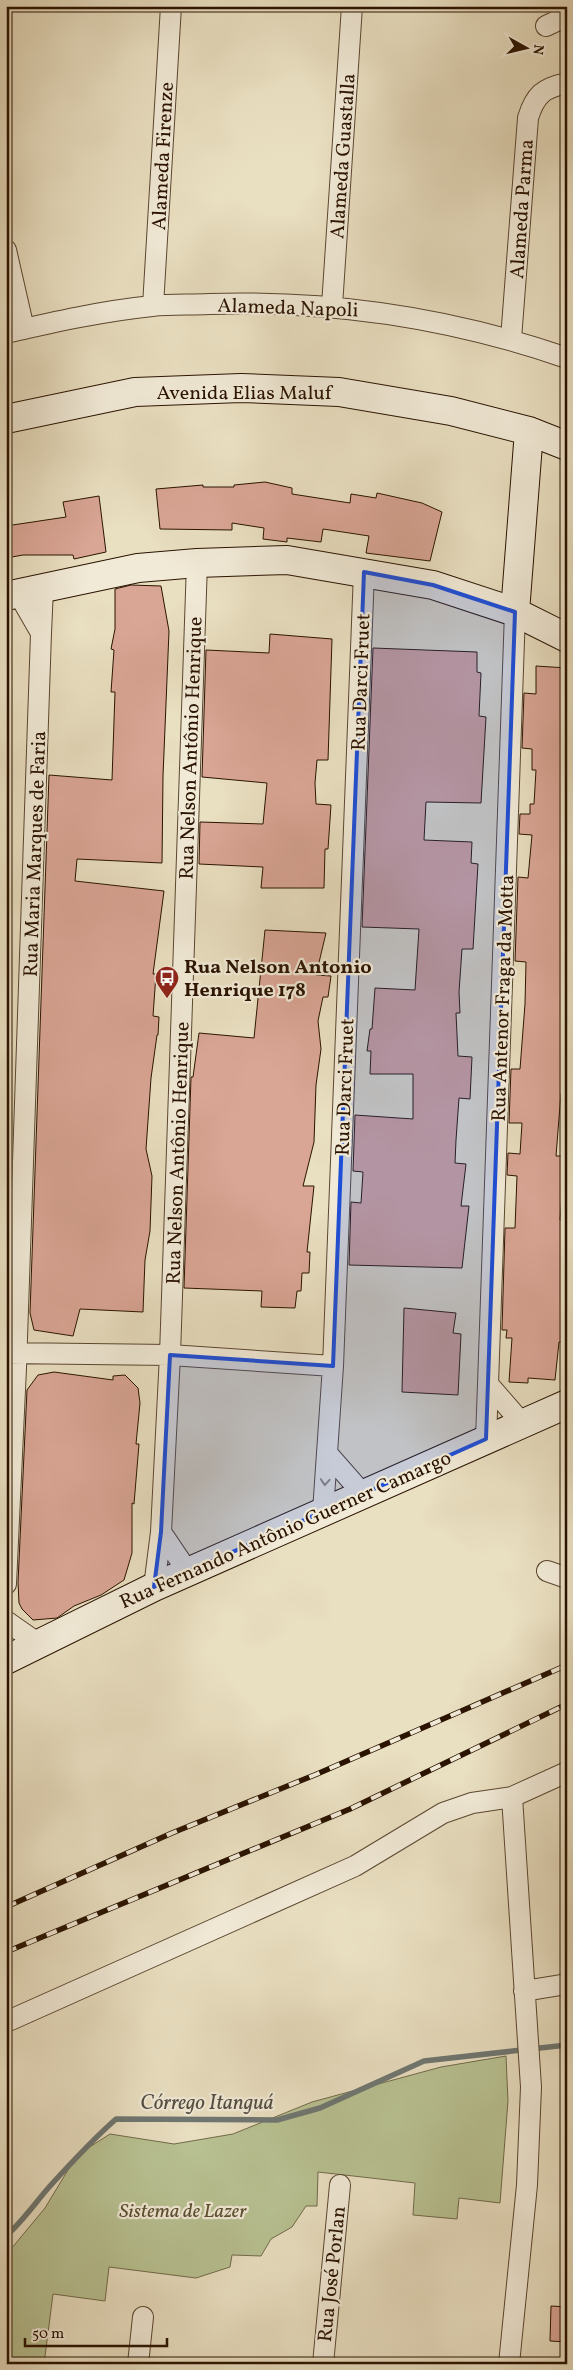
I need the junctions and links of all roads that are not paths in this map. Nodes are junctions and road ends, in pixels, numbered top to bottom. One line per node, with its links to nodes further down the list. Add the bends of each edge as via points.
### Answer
1 (171, 6): 7 (street, Alameda Firenze)
2 (352, 6): 8 (street, Alameda Guastalla)
3 (567, 16): 4 (street)
4 (546, 26)
5 (558, 84): 10 (street, Alameda Parma, via 540,94 532,106 527,126)
6 (6, 250): 9 (street)
7 (153, 306): 8 (street, Alameda Napoli, via 238,303); 9 (street, Alameda Napoli)
8 (332, 306): 10 (street, Alameda Napoli, via 388,313)
9 (15, 331)
10 (511, 339): 11 (street, Alameda Napoli)
11 (567, 358)
12 (6, 419): 13 (street, Avenida Elias Maluf, via 135,392 241,388 339,392 451,411)
13 (529, 431): 14 (street, Avenida Elias Maluf); 18 (street)
14 (567, 446)
15 (197, 563): 16 (street, via 287,560); 17 (street, via 138,568); 21 (street, Rua Nelson Antônio Henrique)
16 (364, 572): 18 (street, via 433,584); 22 (street, Rua Darci Fruet)
17 (22, 592): 20 (street, Rua Maria Marques de Faria, via 41,633)
18 (515, 612): 19 (street); 23 (street, Rua Antenor Fraga da Motta)
19 (567, 638)
20 (11, 1353): 21 (street); 34 (street, Rua Maria Marques de Faria)
21 (170, 1355): 22 (street); 30 (street, Rua Nelson Antônio Henrique)
22 (333, 1366): 27 (street, Rua Darci Fruet)
23 (488, 1384): 25 (street); 26 (street, Rua Antenor Fraga da Motta)
24 (567, 1404): 25 (street, Rua Fernando Antônio Guerner Camargo)
25 (522, 1424): 26 (street, Rua Fernando Antônio Guerner Camargo)
26 (486, 1439): 28 (street, Rua Fernando Antônio Guerner Camargo)
27 (327, 1453): 28 (street); 29 (street, Rua Darci Fruet, one-way to 29)
28 (363, 1494): 29 (street, Rua Fernando Antônio Guerner Camargo)
29 (323, 1512): 32 (street, Rua Fernando Antônio Guerner Camargo)
30 (161, 1532): 32 (street); 35 (street, Rua Nelson Antônio Henrique)
31 (547, 1571): 33 (street)
32 (188, 1572): 35 (street, Rua Fernando Antônio Guerner Camargo)
33 (567, 1578)
34 (6, 1584)
35 (154, 1587): 37 (street, Rua Fernando Antônio Guerner Camargo)
36 (6, 1620): 37 (street)
37 (39, 1644): 38 (street, Rua Fernando Antônio Guerner Camargo)
38 (6, 1660)
39 (567, 1772): 40 (street)
40 (512, 1797): 42 (street); 43 (street, via 472,1803 443,1813 354,1866)
41 (567, 1984): 42 (street)
42 (524, 1991): 48 (street, via 530,2068 527,2185)
43 (6, 2022)
44 (340, 2185): 47 (street, Rua José Porlan)
45 (143, 2317): 46 (street)
46 (138, 2364)
47 (322, 2364)
48 (509, 2364)

